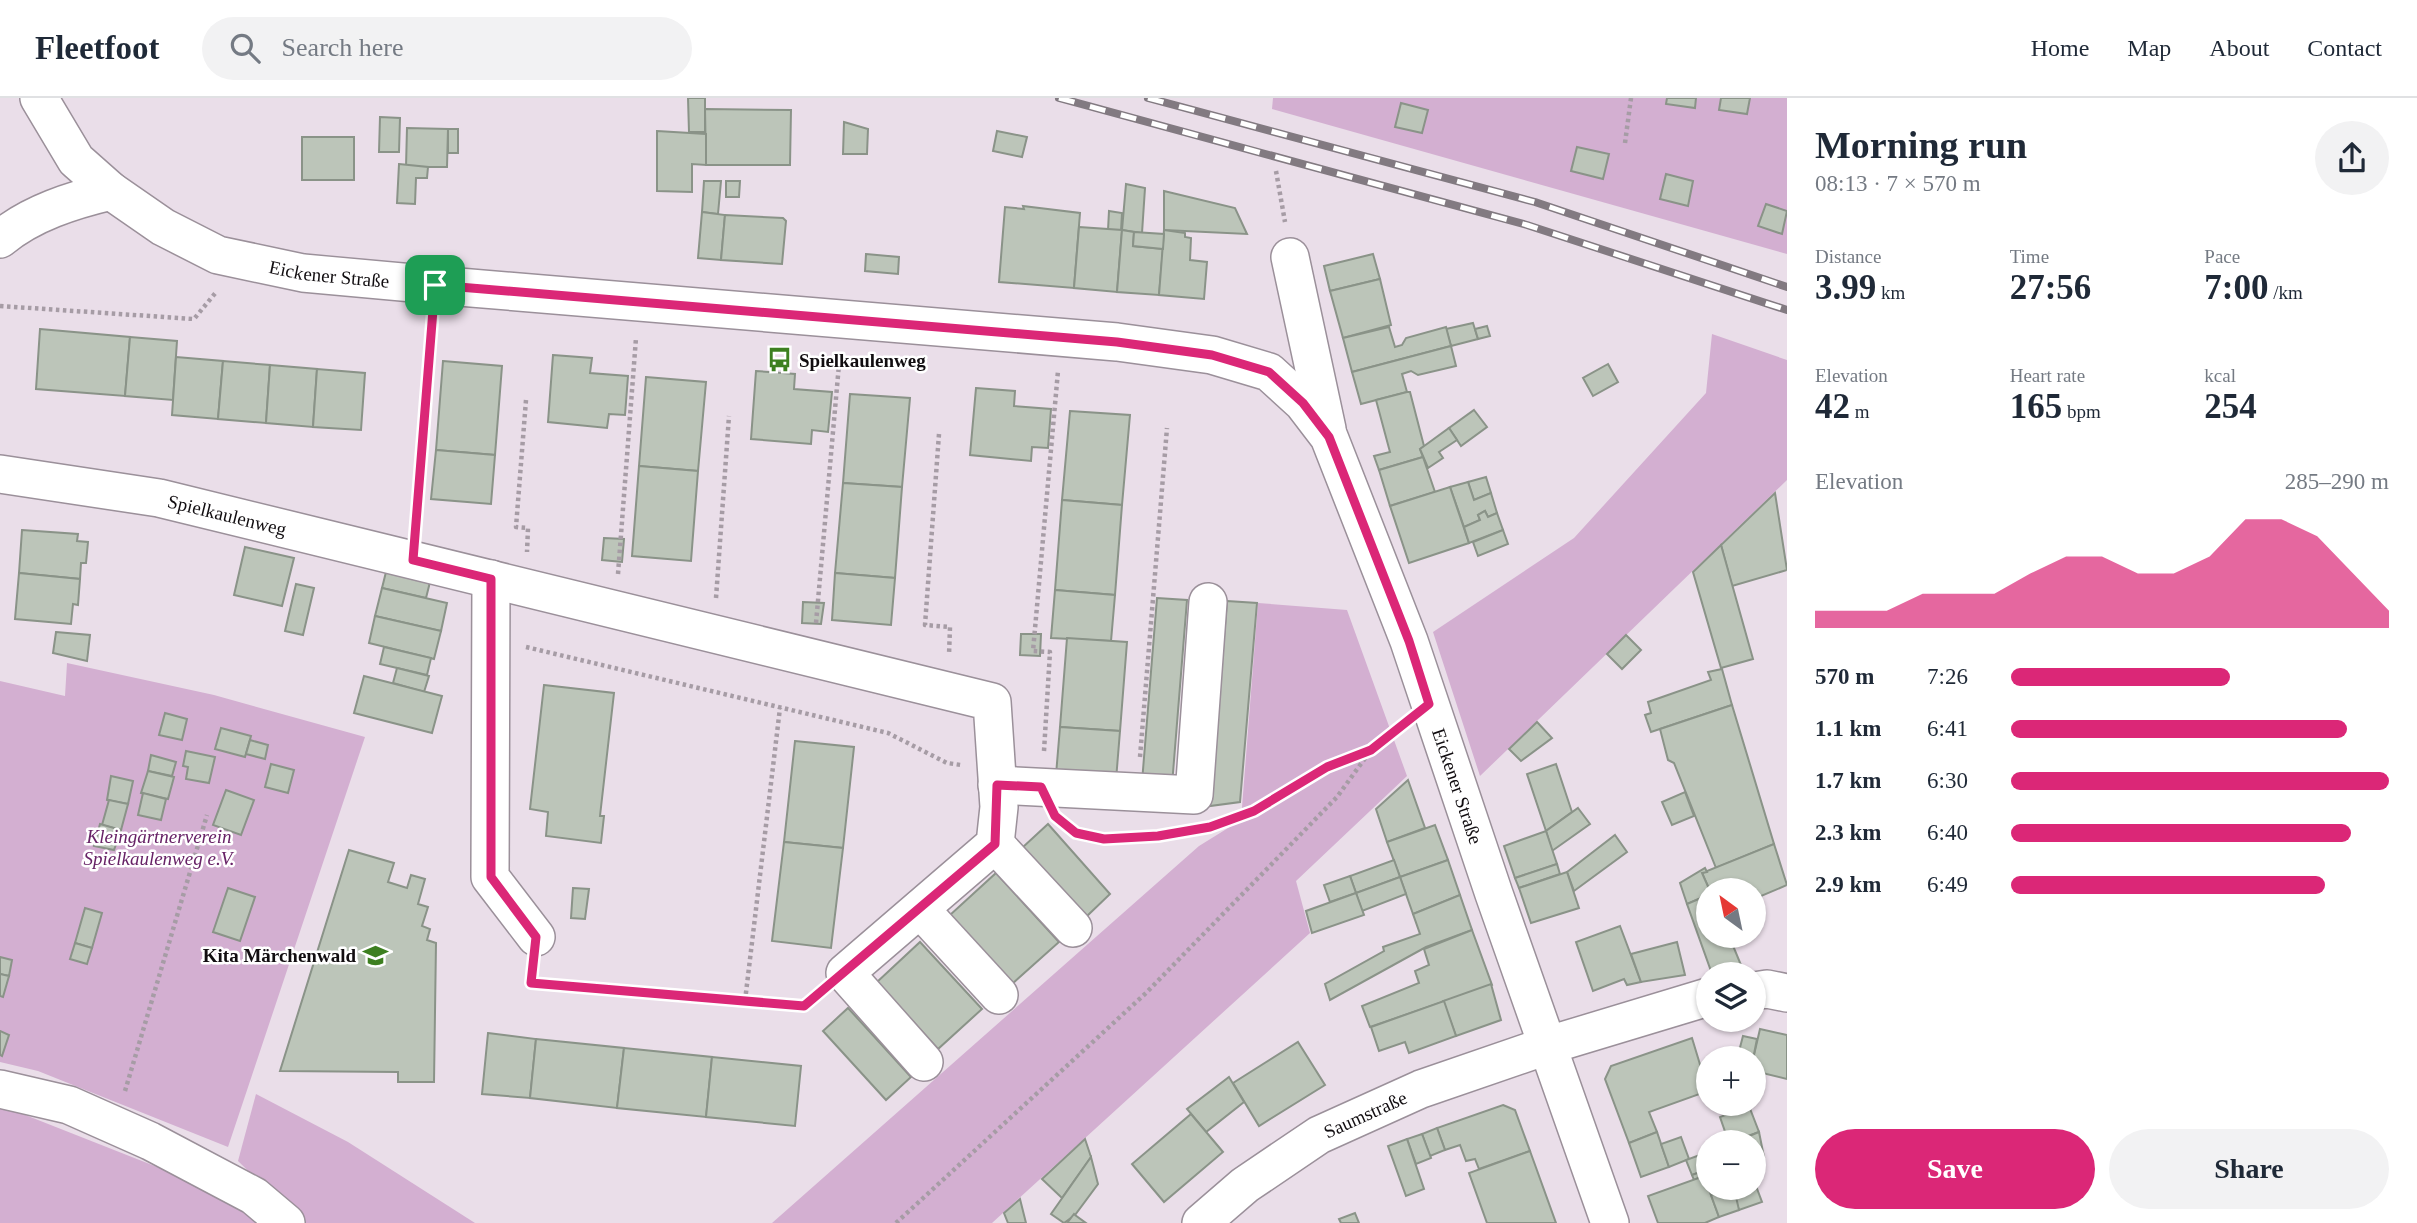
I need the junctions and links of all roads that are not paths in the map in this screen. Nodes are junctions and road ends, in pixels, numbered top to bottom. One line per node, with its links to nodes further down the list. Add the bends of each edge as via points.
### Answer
1 (39, 98): 2 (street, Eickener Straße, via 76,160)
2 (111, 191): 3 (street, via 38,215); 5 (street, Eickener Straße, via 163,227 218,255 303,272 1061,337 1212,355 1269,372 1303,403)
3 (0, 239)
4 (1290, 257): 5 (street)
5 (1329, 437): 18 (street, Eickener Straße, via 1409,641)
6 (0, 474): 7 (street, Spielkaulenweg, via 159,498)
7 (491, 579): 9 (street, Spielkaulenweg, via 992,702); 13 (street, via 491,877)
8 (1208, 602): 9 (street, via 1194,795 1041,787)
9 (997, 777): 10 (street)
10 (995, 844): 11 (street); 12 (street)
11 (920, 909): 16 (street); 19 (street, via 845,973)
12 (1073, 928)
13 (536, 937)
14 (1766, 989): 15 (street)
15 (1787, 993)
16 (999, 995)
17 (1696, 1001): 18 (street, Saumstraße)
18 (1549, 1045): 22 (street, Saumstraße, via 1421,1089 1319,1135 1245,1185); 23 (street, Eickener Straße)
19 (924, 1062)
20 (0, 1090): 21 (street, via 69,1105 115,1125 254,1196)
21 (286, 1223)
22 (1201, 1223)
23 (1610, 1223)

